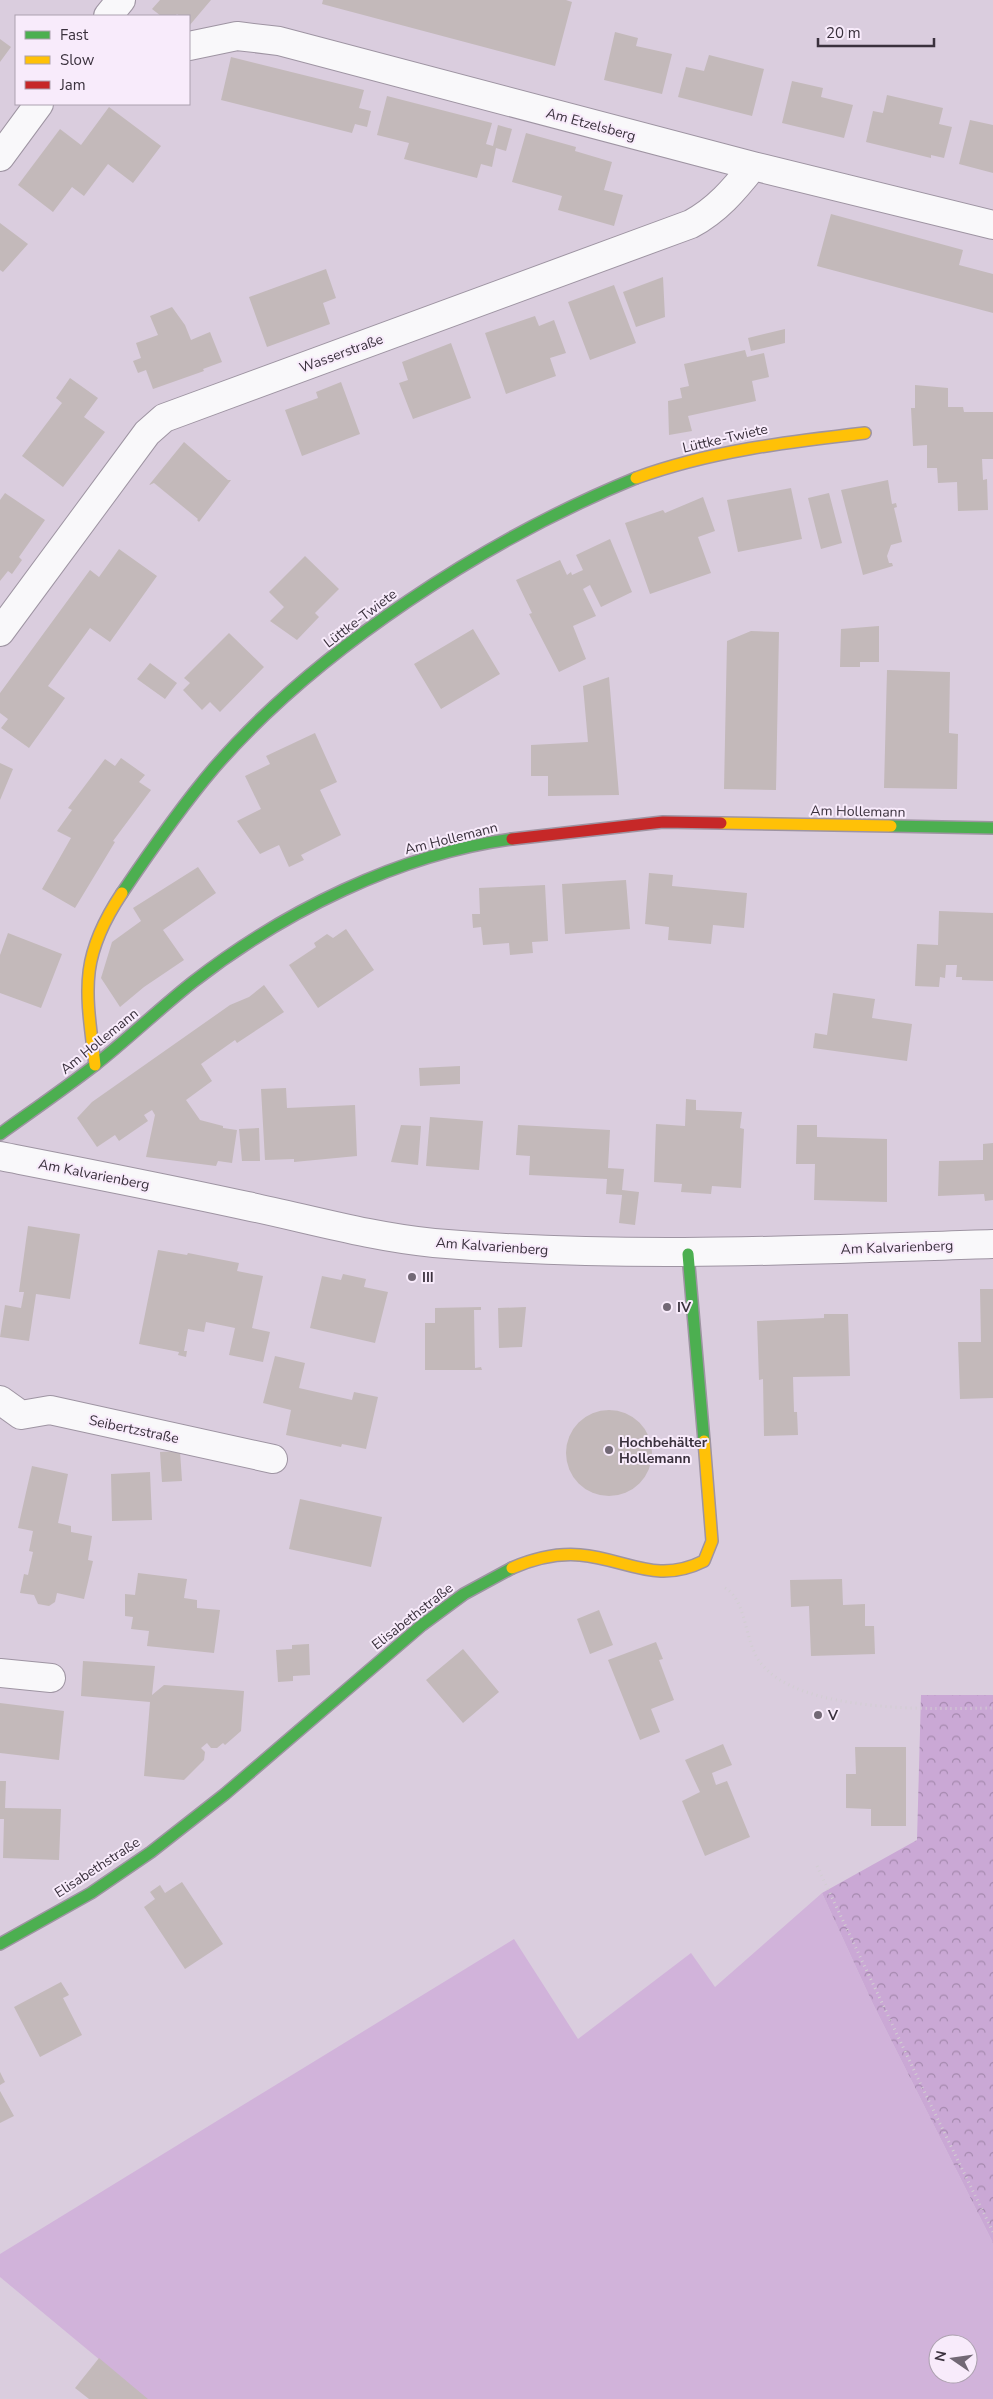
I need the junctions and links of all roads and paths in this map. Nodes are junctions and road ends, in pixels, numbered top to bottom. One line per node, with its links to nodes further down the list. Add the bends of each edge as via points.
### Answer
1 (121, 0): 2 (street)
2 (109, 15)
3 (190, 46): 6 (street, Am Etzelsberg, via 237,36 279,41)
4 (38, 105): 5 (street)
5 (0, 157)
6 (753, 166): 7 (street, Am Etzelsberg); 9 (street, Wasserstraße, via 726,199 691,224 164,418 147,433)
7 (993, 225)
8 (865, 432): 11 (street, Lüttke-Twiete, via 755,445 628,481 538,524 461,567 377,622 301,681 240,738 190,796 158,838 106,920 96,939 88,970)
9 (0, 632)
10 (993, 828): 11 (street, Am Hollemann, via 663,822 489,842 447,852 403,865 339,893 269,930 194,982)
11 (95, 1065): 12 (street, Am Hollemann)
12 (0, 1134)
13 (0, 1156): 15 (street, Am Kalvarienberg, via 405,1239 541,1250)
14 (993, 1244): 15 (street, Am Kalvarienberg)
15 (688, 1254): 23 (street, Elisabethstraße, via 712,1526 712,1541 704,1561 685,1572 667,1572 559,1554 530,1561 496,1576 436,1613 238,1783 119,1875)
16 (0, 1400): 17 (street, Seibertzstraße, via 21,1415 50,1410)
17 (273, 1459)
18 (716, 1585): 21 (path, via 730,1590 736,1597 748,1640 759,1662 788,1686 802,1692 854,1702 938,1709)
19 (0, 1673): 20 (street)
20 (51, 1678)
21 (993, 1708)
22 (817, 1866): 24 (path)
23 (0, 1944)
24 (993, 2232)

